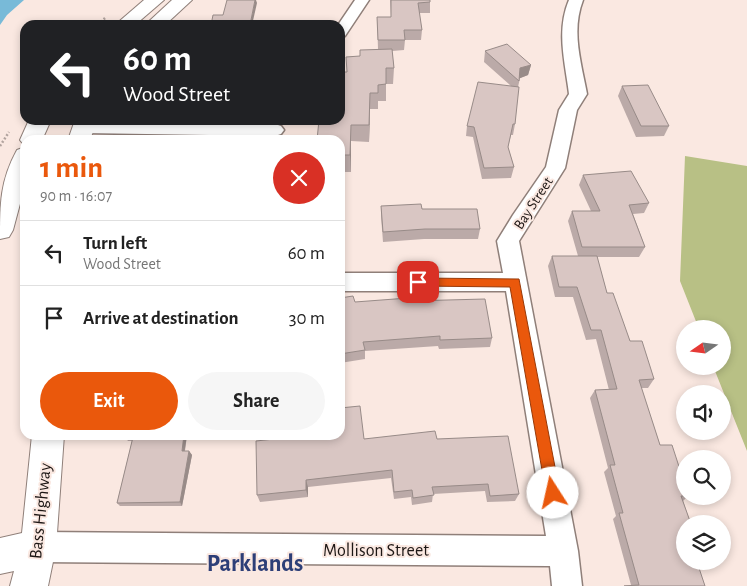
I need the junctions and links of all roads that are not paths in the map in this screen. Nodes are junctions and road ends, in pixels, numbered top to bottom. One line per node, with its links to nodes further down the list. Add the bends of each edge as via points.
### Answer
1 (155, 0): 5 (highway)
2 (183, 0): 6 (highway)
3 (362, 0): 7 (street)
4 (576, 0): 13 (street, Bay Street, via 570,17 569,37 578,94 568,110 555,168 508,241)
5 (130, 20)
6 (160, 20)
7 (345, 26)
8 (83, 129): 9 (street)
9 (275, 130)
10 (20, 167): 11 (highway)
11 (0, 230)
12 (345, 282): 13 (street)
13 (515, 282): 16 (street, Bay Street)
14 (48, 440): 15 (highway, Bass Highway)
15 (38, 546): 16 (street, Mollison Street); 17 (highway); 18 (highway, Bass Highway)
16 (563, 550): 19 (street, Bay Street)
17 (0, 556)
18 (29, 586)
19 (567, 586)

